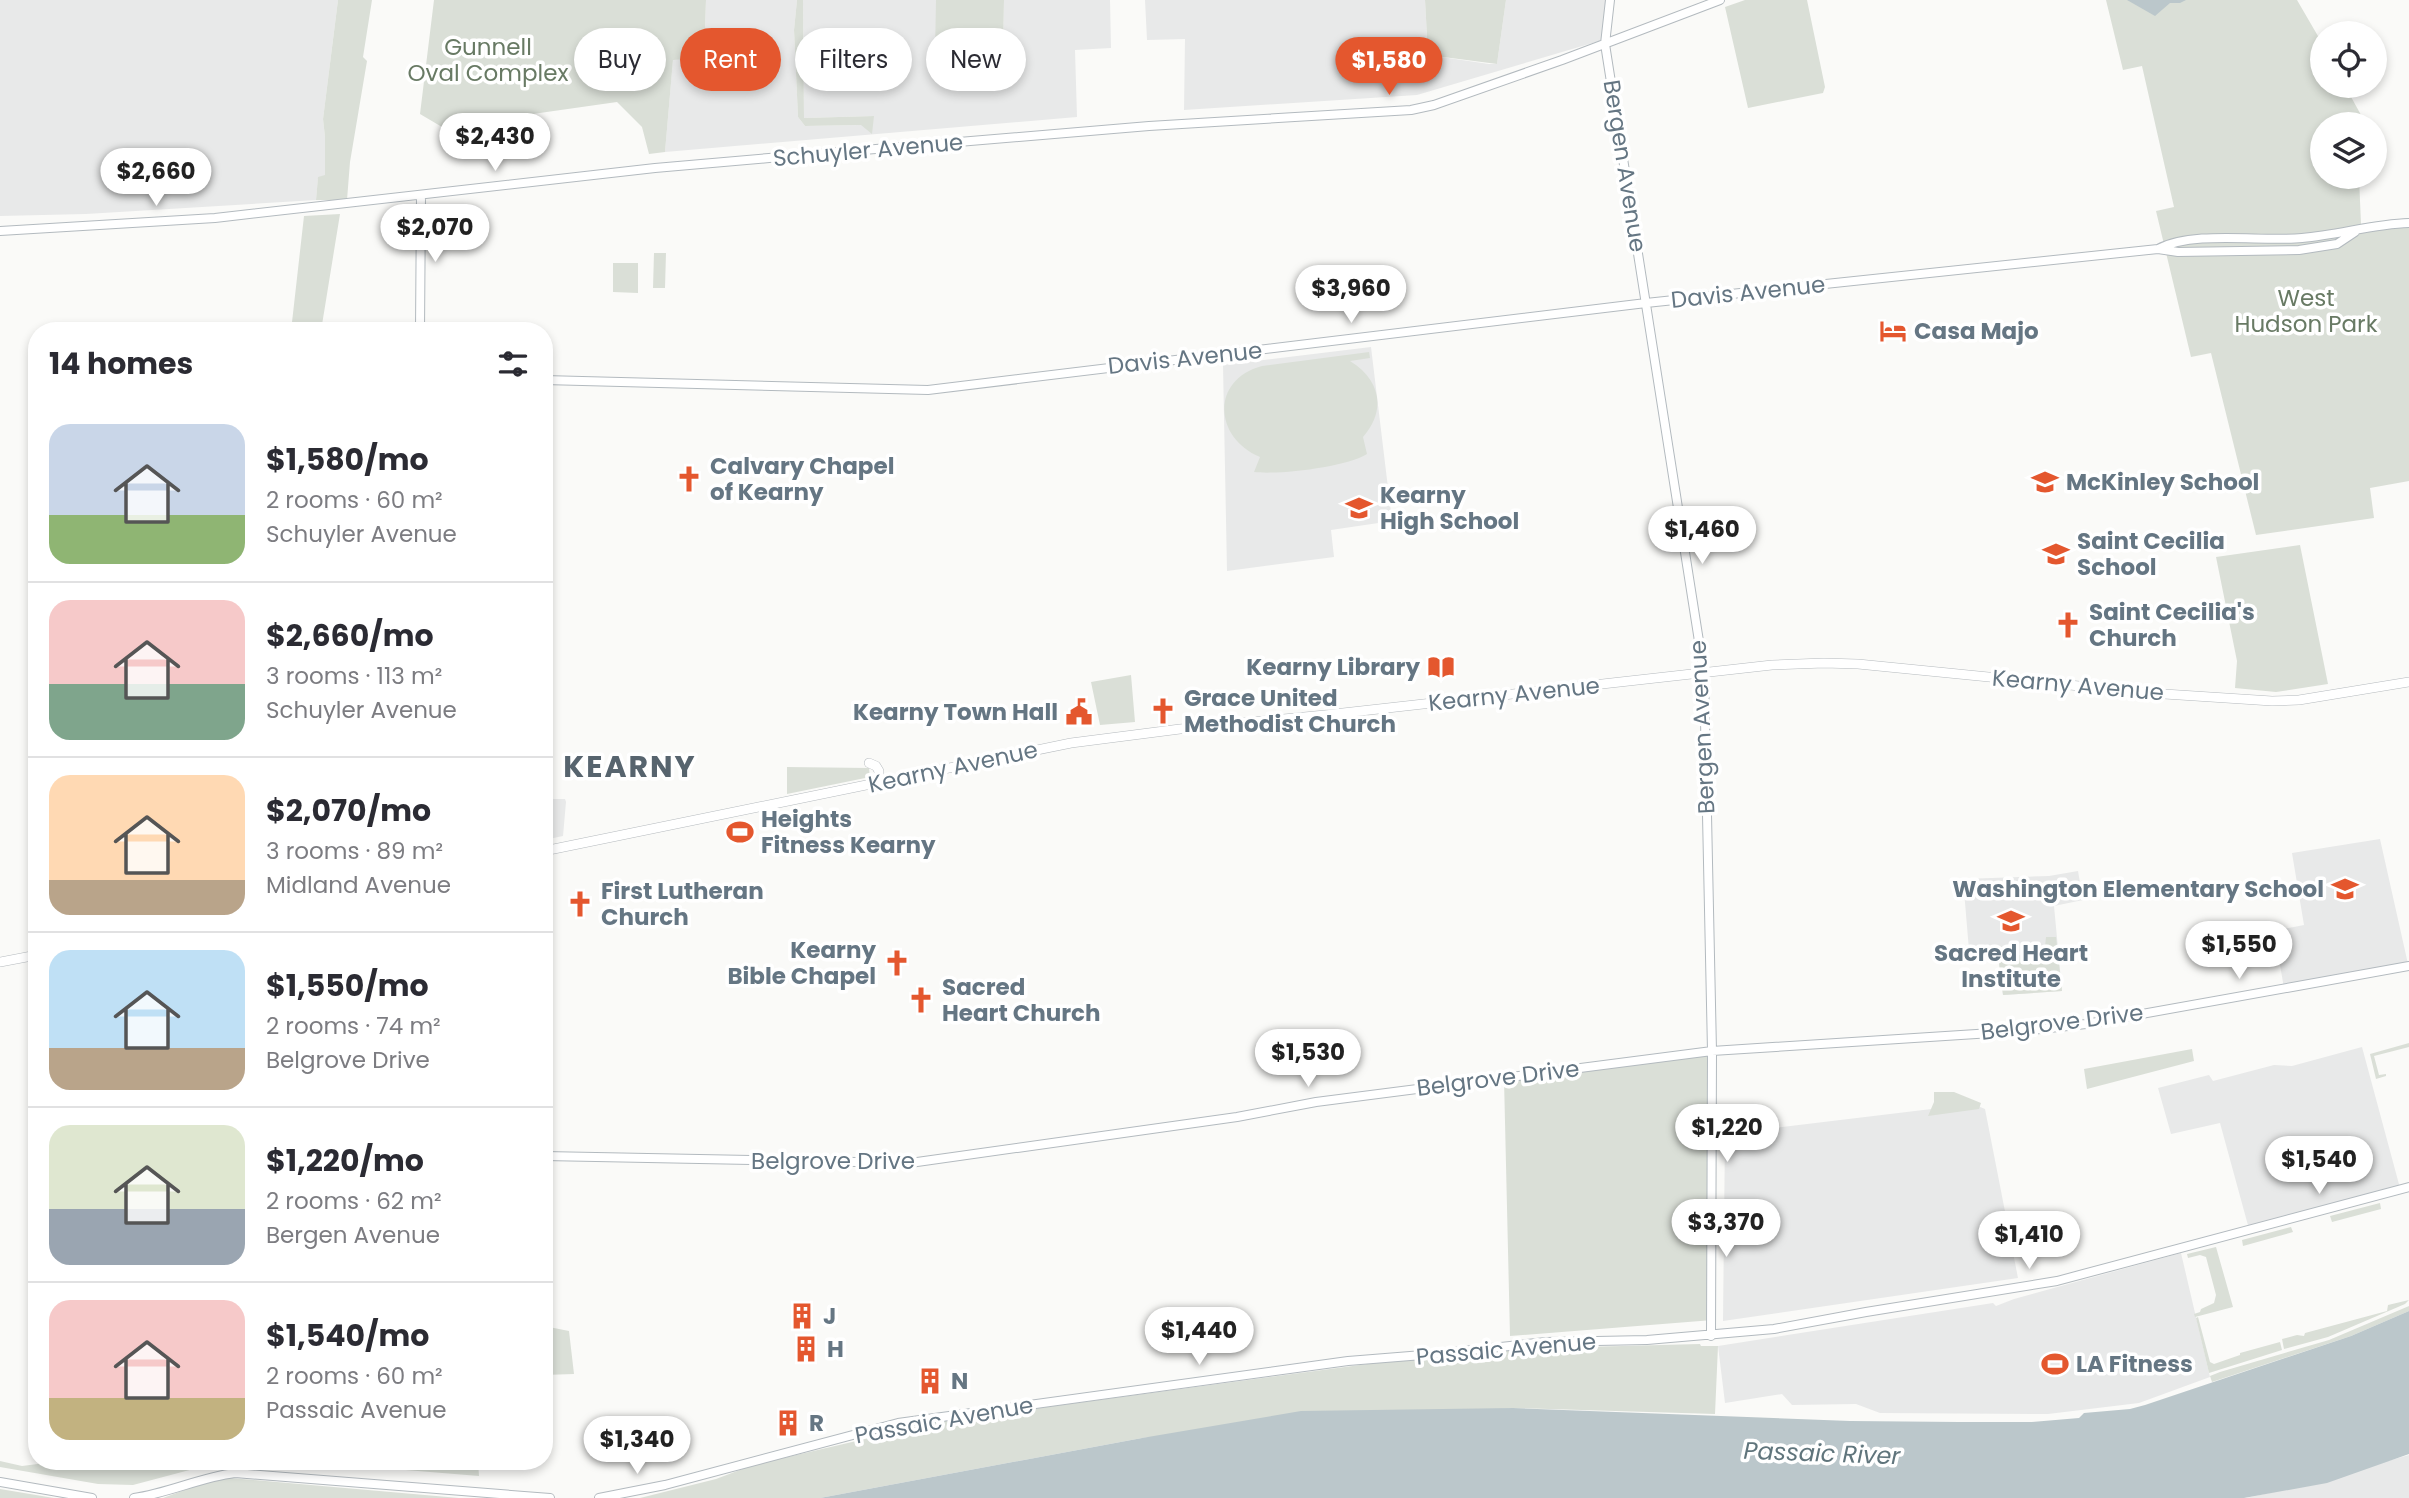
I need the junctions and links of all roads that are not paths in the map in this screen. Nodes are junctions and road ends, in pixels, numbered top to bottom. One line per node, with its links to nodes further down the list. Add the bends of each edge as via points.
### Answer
1 (1610, 0): 3 (street, Bergen Avenue)
2 (1720, 0): 3 (street, Schuyler Avenue)
3 (1605, 44): 4 (street, Schuyler Avenue, via 1434,106 1411,110 1149,126 769,158); 7 (street, Bergen Avenue)
4 (421, 196): 6 (street, Schuyler Avenue, via 215,218); 8 (street)
5 (2409, 223): 7 (street, Davis Avenue, via 2380,225 2355,232 2337,244 2299,250 2158,249)
6 (0, 231)
7 (1646, 303): 9 (street, Davis Avenue, via 928,390); 10 (street, Bergen Avenue)
8 (420, 322)
9 (553, 380)
10 (1704, 673): 11 (main road, Kearny Avenue, via 1773,665 1858,664 2272,701); 13 (main road, Kearny Avenue, via 1072,743); 18 (street, Bergen Avenue)
11 (2409, 682)
12 (869, 763): 13 (main road, via 879,771)
13 (875, 784): 14 (main road, Kearny Avenue)
14 (553, 849)
15 (28, 957): 16 (main road)
16 (0, 962)
17 (2409, 966): 18 (street, Belgrove Drive, via 2086,1024)
18 (1713, 1051): 19 (street, Belgrove Drive, via 1316,1102 903,1164); 21 (street, Bergen Avenue)
19 (553, 1156)
20 (2409, 1187): 21 (street, Passaic Avenue, via 2057,1281)
21 (1712, 1336): 26 (street, Passaic Avenue, via 1546,1342 1348,1361 911,1421)
22 (0, 1482): 23 (street)
23 (92, 1498)
24 (134, 1498): 25 (street, via 235,1473)
25 (550, 1498)
26 (599, 1498)

